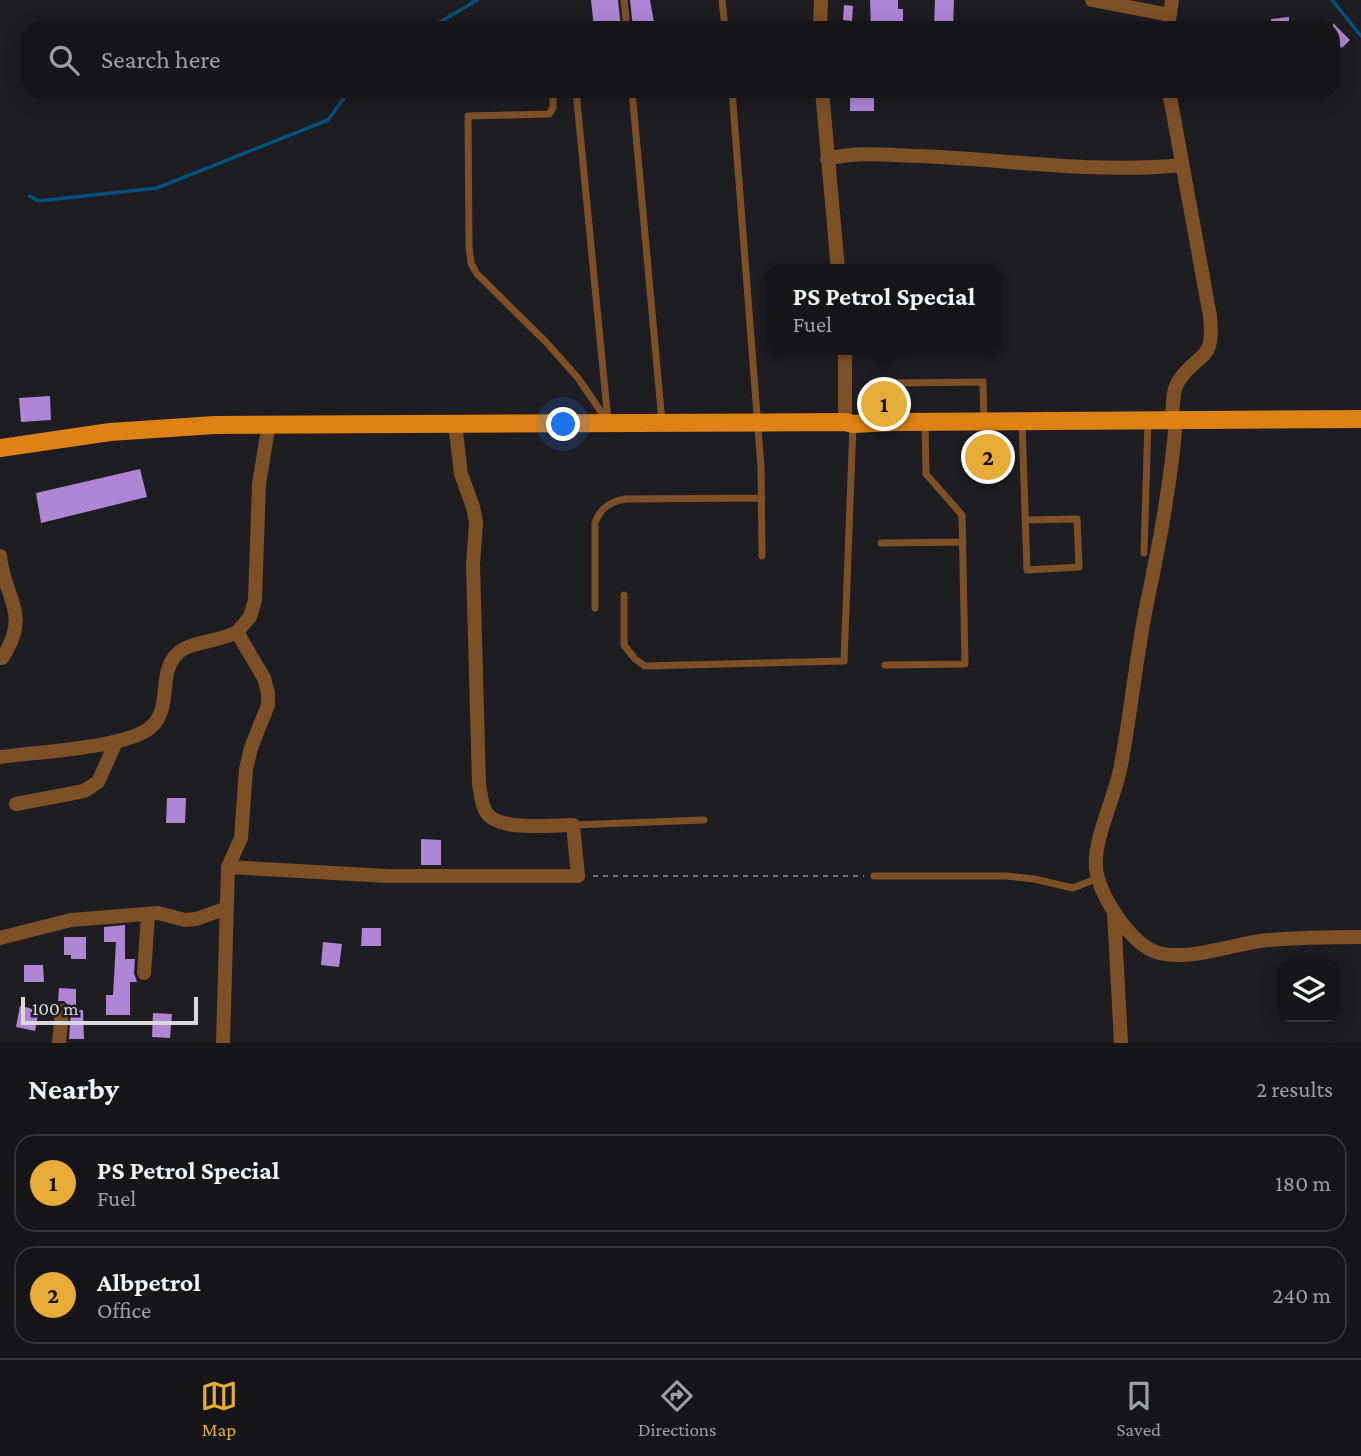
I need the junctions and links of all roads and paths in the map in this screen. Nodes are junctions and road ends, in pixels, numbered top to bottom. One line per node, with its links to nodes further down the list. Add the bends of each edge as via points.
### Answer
1 (624, 0): 6 (lane)
2 (722, 0): 7 (lane)
3 (821, 0): 8 (street)
4 (1092, 0): 5 (street)
5 (1170, 14)
6 (626, 21)
7 (724, 21)
8 (820, 21)
9 (553, 98): 29 (lane, via 549,114 468,117 468,246 477,274 579,378)
10 (577, 98): 29 (lane)
11 (633, 98): 24 (lane)
12 (733, 98): 30 (lane)
13 (823, 98): 15 (street)
14 (1169, 98): 16 (street)
15 (827, 159): 16 (street, via 859,153 1080,167); 17 (street)
16 (1182, 165): 21 (street, via 1212,338 1208,350 1176,385)
17 (838, 264)
18 (845, 355): 31 (street)
19 (1361, 419): 21 (main road)
20 (1148, 420): 21 (main road); 23 (main road); 37 (lane)
21 (1174, 420): 53 (street, via 1168,503 1121,768 1097,851)
22 (984, 421): 23 (main road); 25 (lane, via 983,382 893,383); 26 (main road)
23 (1022, 421): 34 (lane)
24 (662, 422): 29 (main road); 30 (main road)
25 (894, 422): 26 (main road); 31 (main road)
26 (925, 422): 35 (lane, via 926,474 962,515)
27 (269, 423): 28 (main road); 32 (main road, via 110,432); 42 (street, via 259,484 255,600 250,617)
28 (455, 423): 29 (main road); 49 (street, via 461,474 476,522 473,577 482,803 486,813 502,823)
29 (608, 423)
30 (758, 423): 31 (main road); 33 (lane)
31 (849, 423): 40 (lane, via 844,661 645,666 624,645)
32 (0, 448)
33 (762, 498): 39 (lane); 41 (lane, via 625,499 605,507 595,523)
34 (1026, 520): 34 (lane, via 1027,570 1079,567 1077,519)
35 (963, 542): 36 (lane); 44 (lane, via 965,664)
36 (881, 543)
37 (1144, 553)
38 (0, 556): 43 (street, via 17,618 11,644)
39 (762, 556)
40 (624, 595)
41 (595, 608)
42 (237, 632): 45 (street, via 184,648 176,655 154,724 132,739); 50 (street, via 264,678 268,705 246,769 241,838)
43 (1, 659)
44 (886, 666)
45 (116, 742): 46 (street); 47 (street, via 94,787)
46 (0, 757)
47 (16, 804)
48 (704, 820): 49 (lane)
49 (573, 825): 51 (street)
50 (229, 867): 51 (street, via 387,876); 54 (street)
51 (578, 876): 52 (path)
52 (874, 876): 53 (lane, via 1006,876 1073,888)
53 (1098, 877): 55 (street)
54 (226, 908): 56 (street, via 185,920); 62 (street)
55 (1114, 910): 57 (street, via 1145,946 1169,954 1287,938); 63 (street)
56 (148, 914): 58 (street, via 71,920); 59 (street)
57 (1361, 937)
58 (0, 938)
59 (144, 973)
60 (62, 1011): 61 (street)
61 (59, 1043)
62 (223, 1043)
63 (1121, 1043)

